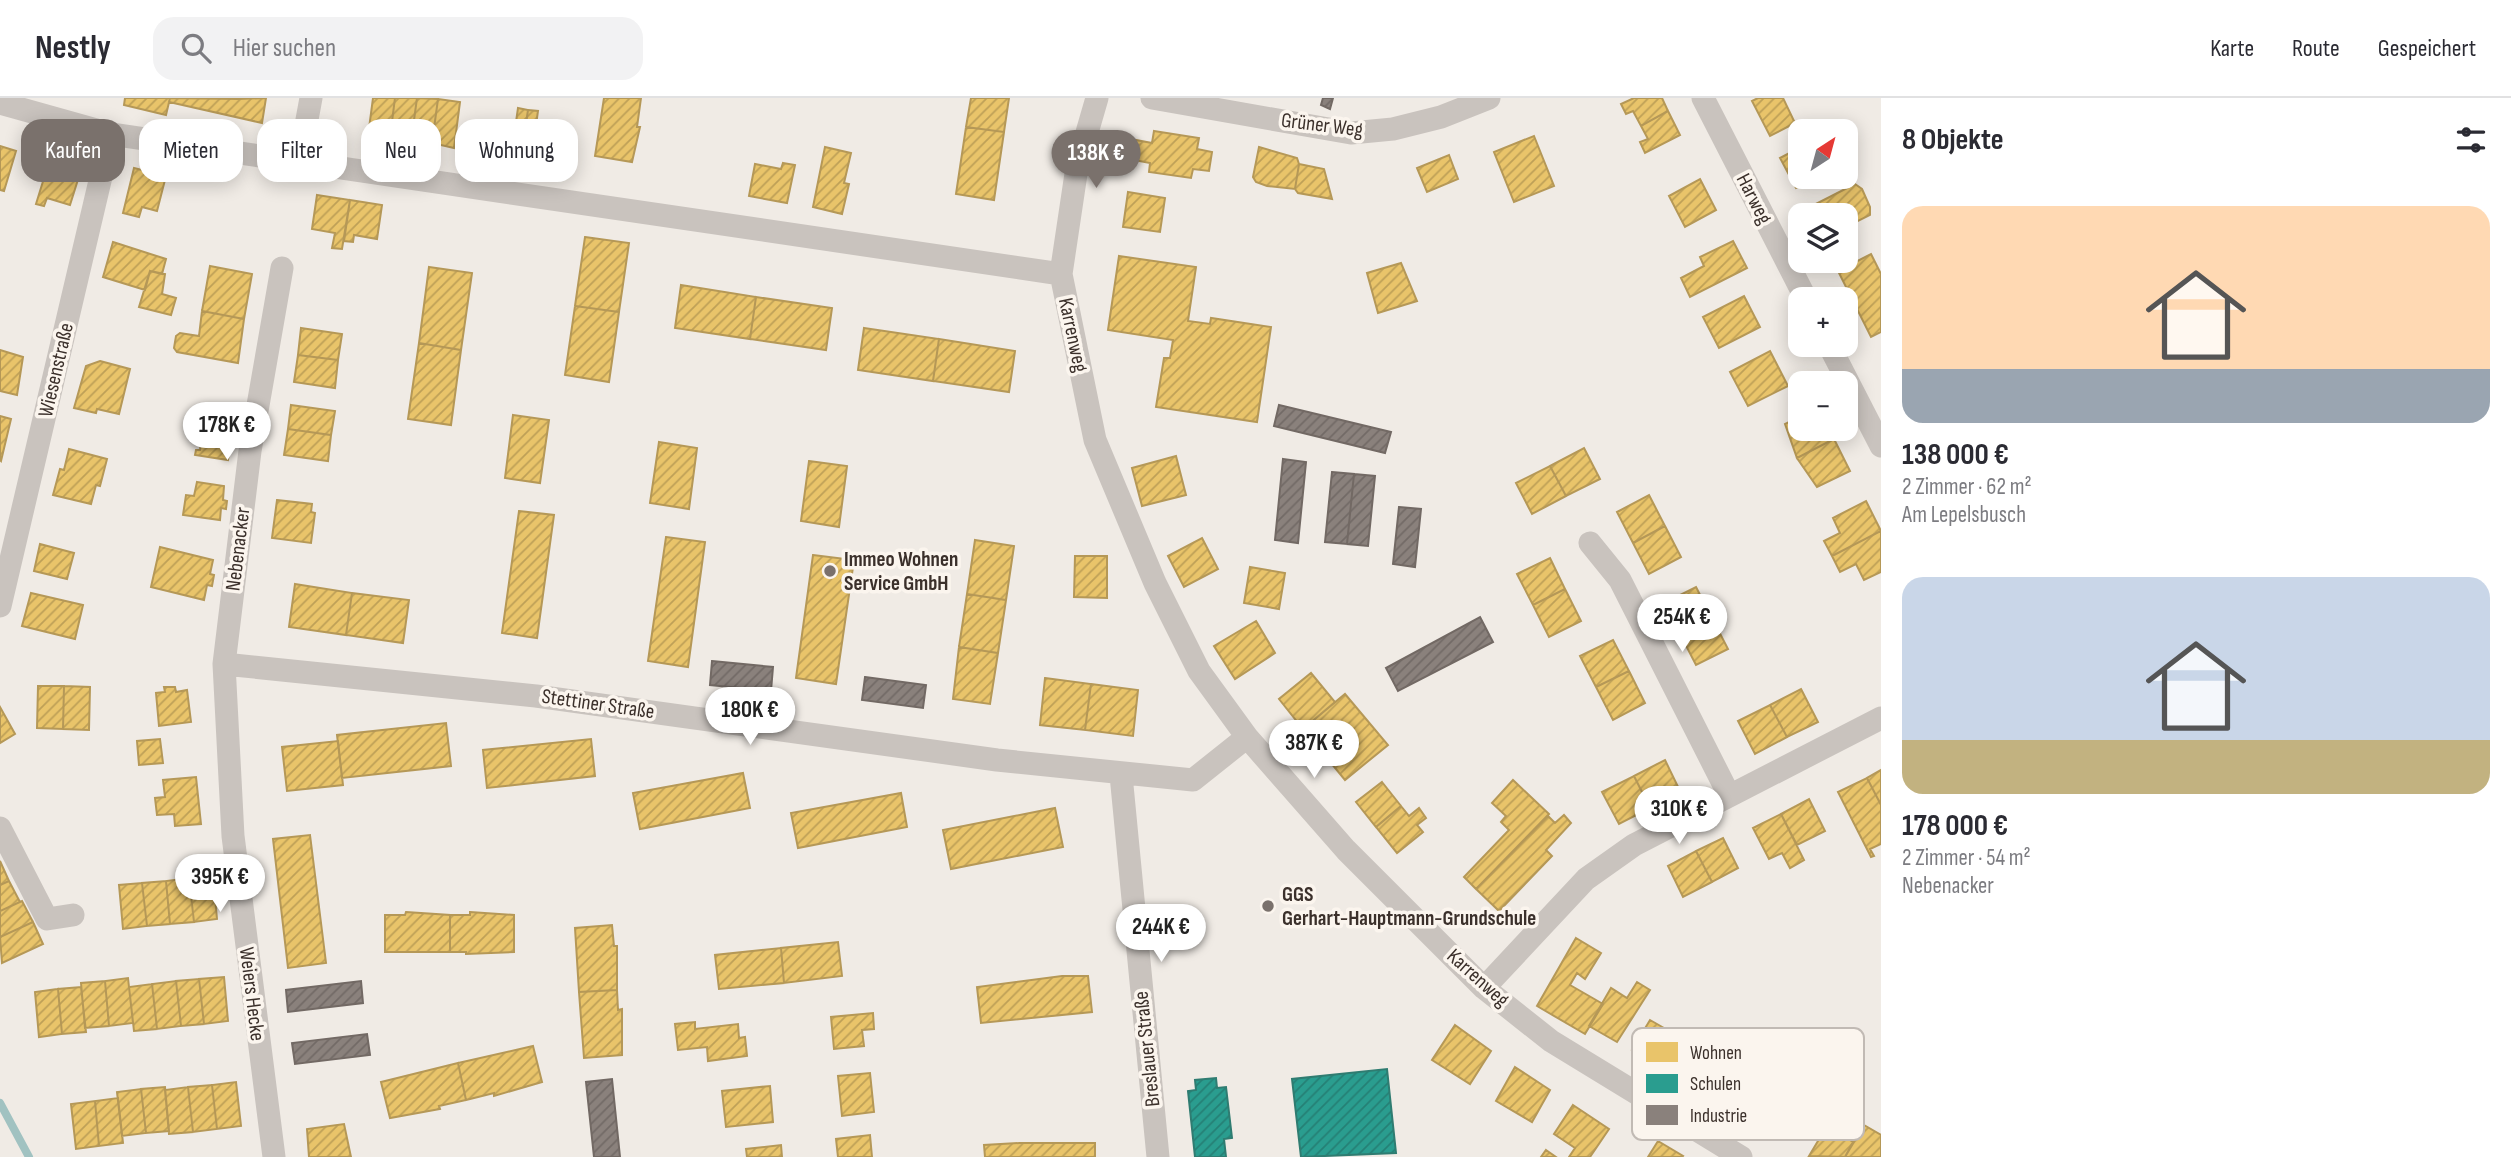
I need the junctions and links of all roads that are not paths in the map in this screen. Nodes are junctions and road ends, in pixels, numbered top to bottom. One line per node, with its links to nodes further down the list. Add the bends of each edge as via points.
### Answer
1 (311, 98): 8 (street)
2 (1097, 98): 14 (street, via 1077,167)
3 (1152, 98): 4 (street, Grüner Weg, via 1352,133 1441,117)
4 (1489, 98)
5 (1703, 98): 15 (street, Harweg)
6 (0, 103): 7 (street, Karrenweg)
7 (57, 119)
8 (307, 119)
9 (125, 136): 10 (street, Karrenweg)
10 (257, 157)
11 (347, 170): 14 (street, Karrenweg)
12 (100, 182): 19 (street, Wiesenstraße)
13 (282, 268): 20 (street, Nebenacker, via 250,451)
14 (1061, 274): 22 (street, Karrenweg, via 1095,440 1155,583 1199,671)
15 (1800, 287)
16 (1835, 357): 17 (street)
17 (1881, 446)
18 (1590, 543): 24 (street, via 1620,580)
19 (0, 606)
20 (224, 664): 23 (street, Stettiner Straße, via 536,696); 30 (street, Weiers Hecke, via 233,836)
21 (1881, 718): 24 (street)
22 (1247, 737): 23 (street, Stettiner Straße, via 1193,780); 27 (street, Karrenweg, via 1346,850)
23 (1121, 775): 31 (street, Breslauer Straße)
24 (1729, 795): 27 (street, via 1634,845 1586,879)
25 (0, 828): 26 (street, via 47,919)
26 (73, 915)
27 (1484, 988): 28 (street, Karrenweg, via 1551,1041)
28 (1632, 1090)
29 (1713, 1140): 32 (street, Karrenweg)
30 (274, 1157)
31 (1158, 1157)
32 (1741, 1157)

